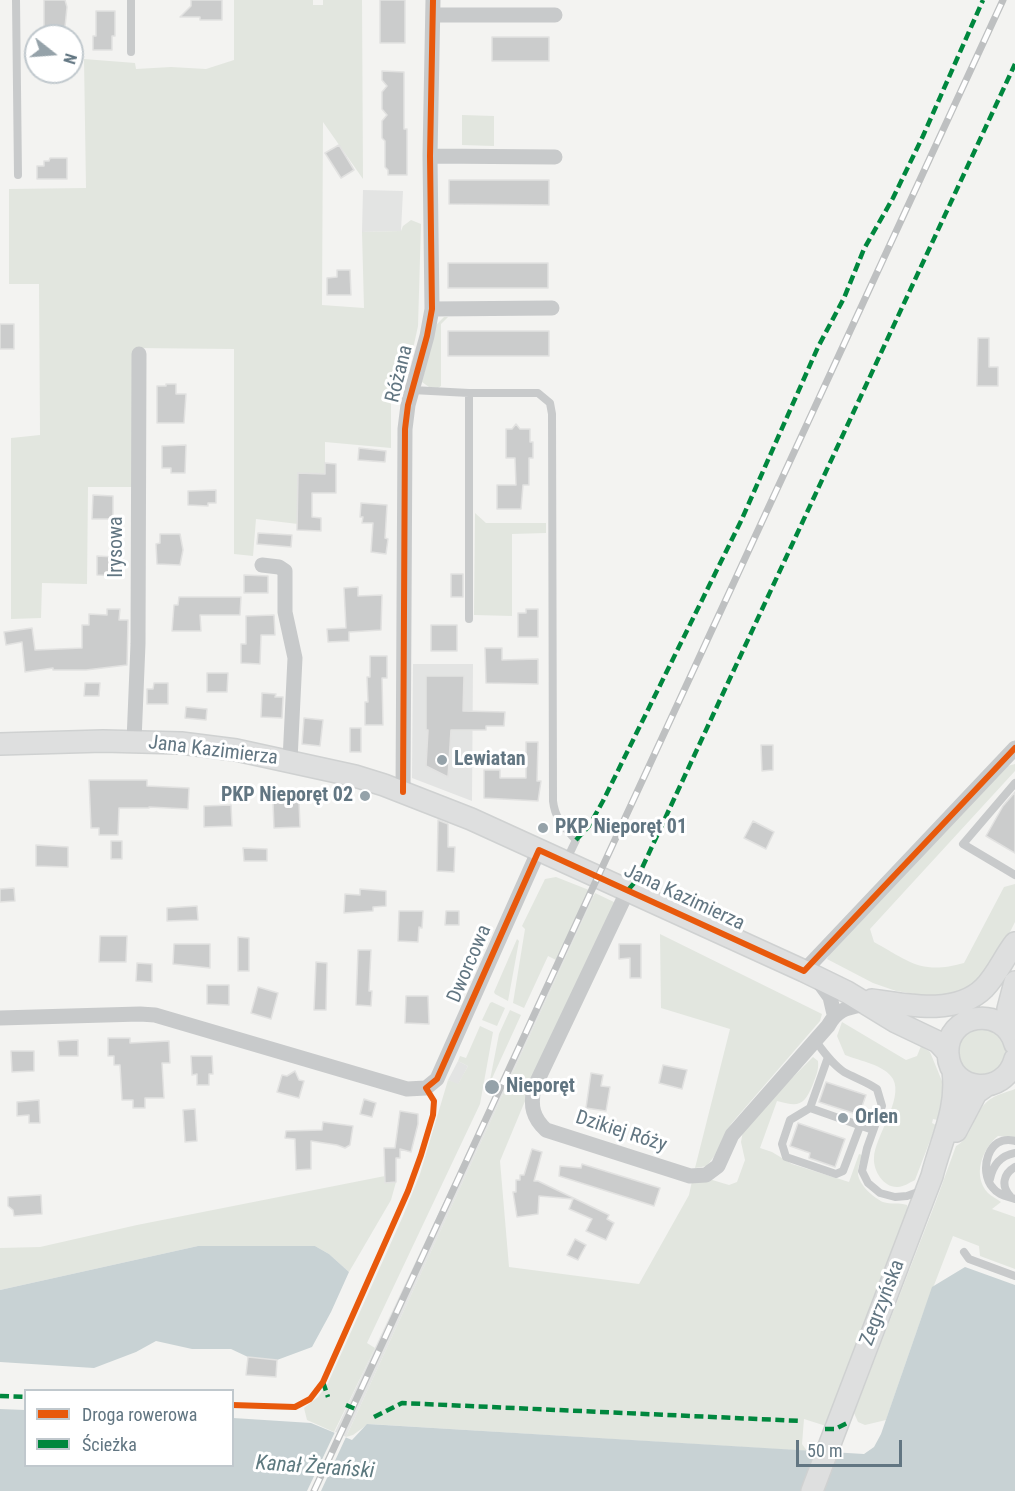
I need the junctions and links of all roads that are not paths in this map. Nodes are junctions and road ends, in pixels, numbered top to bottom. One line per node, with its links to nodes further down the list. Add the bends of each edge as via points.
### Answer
1 (16, 0): 8 (lane)
2 (131, 0): 5 (lane)
3 (433, 7): 4 (street, Różana); 6 (street, Różana)
4 (555, 15)
5 (130, 51)
6 (430, 156): 7 (street); 10 (street, Różana)
7 (555, 157)
8 (18, 175)
9 (552, 308): 10 (street)
10 (432, 309): 12 (street, Różana)
11 (139, 354): 16 (street, Irysowa)
12 (412, 390): 13 (lane); 21 (street, Różana, via 405,450)
13 (469, 393): 15 (lane); 23 (lane, via 538,393 550,404 553,801 559,822 576,840)
14 (262, 565): 19 (street, via 285,571 285,612 295,658)
15 (469, 619)
16 (134, 741): 17 (main road, Jana Kazimierza); 19 (main road, Jana Kazimierza, via 181,743)
17 (0, 744)
18 (1014, 752): 28 (street)
19 (290, 760): 21 (main road, Jana Kazimierza)
20 (1015, 783): 24 (lane, via 963,844)
21 (403, 792): 22 (main road, Jana Kazimierza)
22 (539, 850): 23 (main road, Jana Kazimierza); 32 (street, Dworcowa, via 441,1070 426,1088 407,1089 156,1015)
23 (566, 861): 25 (main road, Jana Kazimierza)
24 (1015, 874)
25 (628, 890): 28 (main road, Jana Kazimierza); 35 (street, Dzikiej Róży, via 534,1088 533,1111 546,1130 690,1176 706,1175 718,1166 732,1135 748,1113)
26 (1015, 943): 30 (main road, via 991,979 970,998 925,1006)
27 (1015, 953): 33 (main road, via 991,1002)
28 (809, 974): 30 (main road, Jana Kazimierza); 31 (street, via 830,997)
29 (1015, 982): 34 (main road, via 1008,1009)
30 (869, 1002): 31 (street); 33 (main road, Jana Kazimierza, via 947,1026); 38 (main road, Jana Kazimierza, via 896,1022 938,1042)
31 (834, 1014): 35 (street, Dzikiej Róży)
32 (0, 1018)
33 (971, 1020): 34 (main road, via 996,1020); 38 (main road, via 952,1035)
34 (1012, 1038)
35 (815, 1040): 36 (lane)
36 (828, 1057): 40 (lane); 42 (lane, via 843,1071 878,1089 882,1106)
37 (1015, 1059): 39 (main road, Zegrzyńska)
38 (950, 1062): 39 (main road, Jana Kazimierza, via 968,1083); 46 (main road, Zegrzyńska, via 954,1107)
39 (1001, 1080): 46 (main road, Zegrzyńska, via 976,1094)
40 (810, 1108): 41 (lane); 41 (lane, via 790,1120 782,1144 786,1157 836,1174 843,1171)
41 (860, 1126): 42 (lane)
42 (873, 1130): 46 (lane, via 862,1171 880,1193 907,1196 918,1192)
43 (1015, 1141): 47 (lane, via 1000,1140 991,1149 986,1167)
44 (1015, 1153): 47 (lane, via 996,1163)
45 (1015, 1167): 48 (lane, via 1004,1180 1006,1192)
46 (932, 1176): 51 (main road, Zegrzyńska)
47 (990, 1184): 48 (lane, via 999,1193)
48 (1013, 1198)
49 (964, 1252): 50 (lane, via 969,1259)
50 (1015, 1276)
51 (812, 1491)

